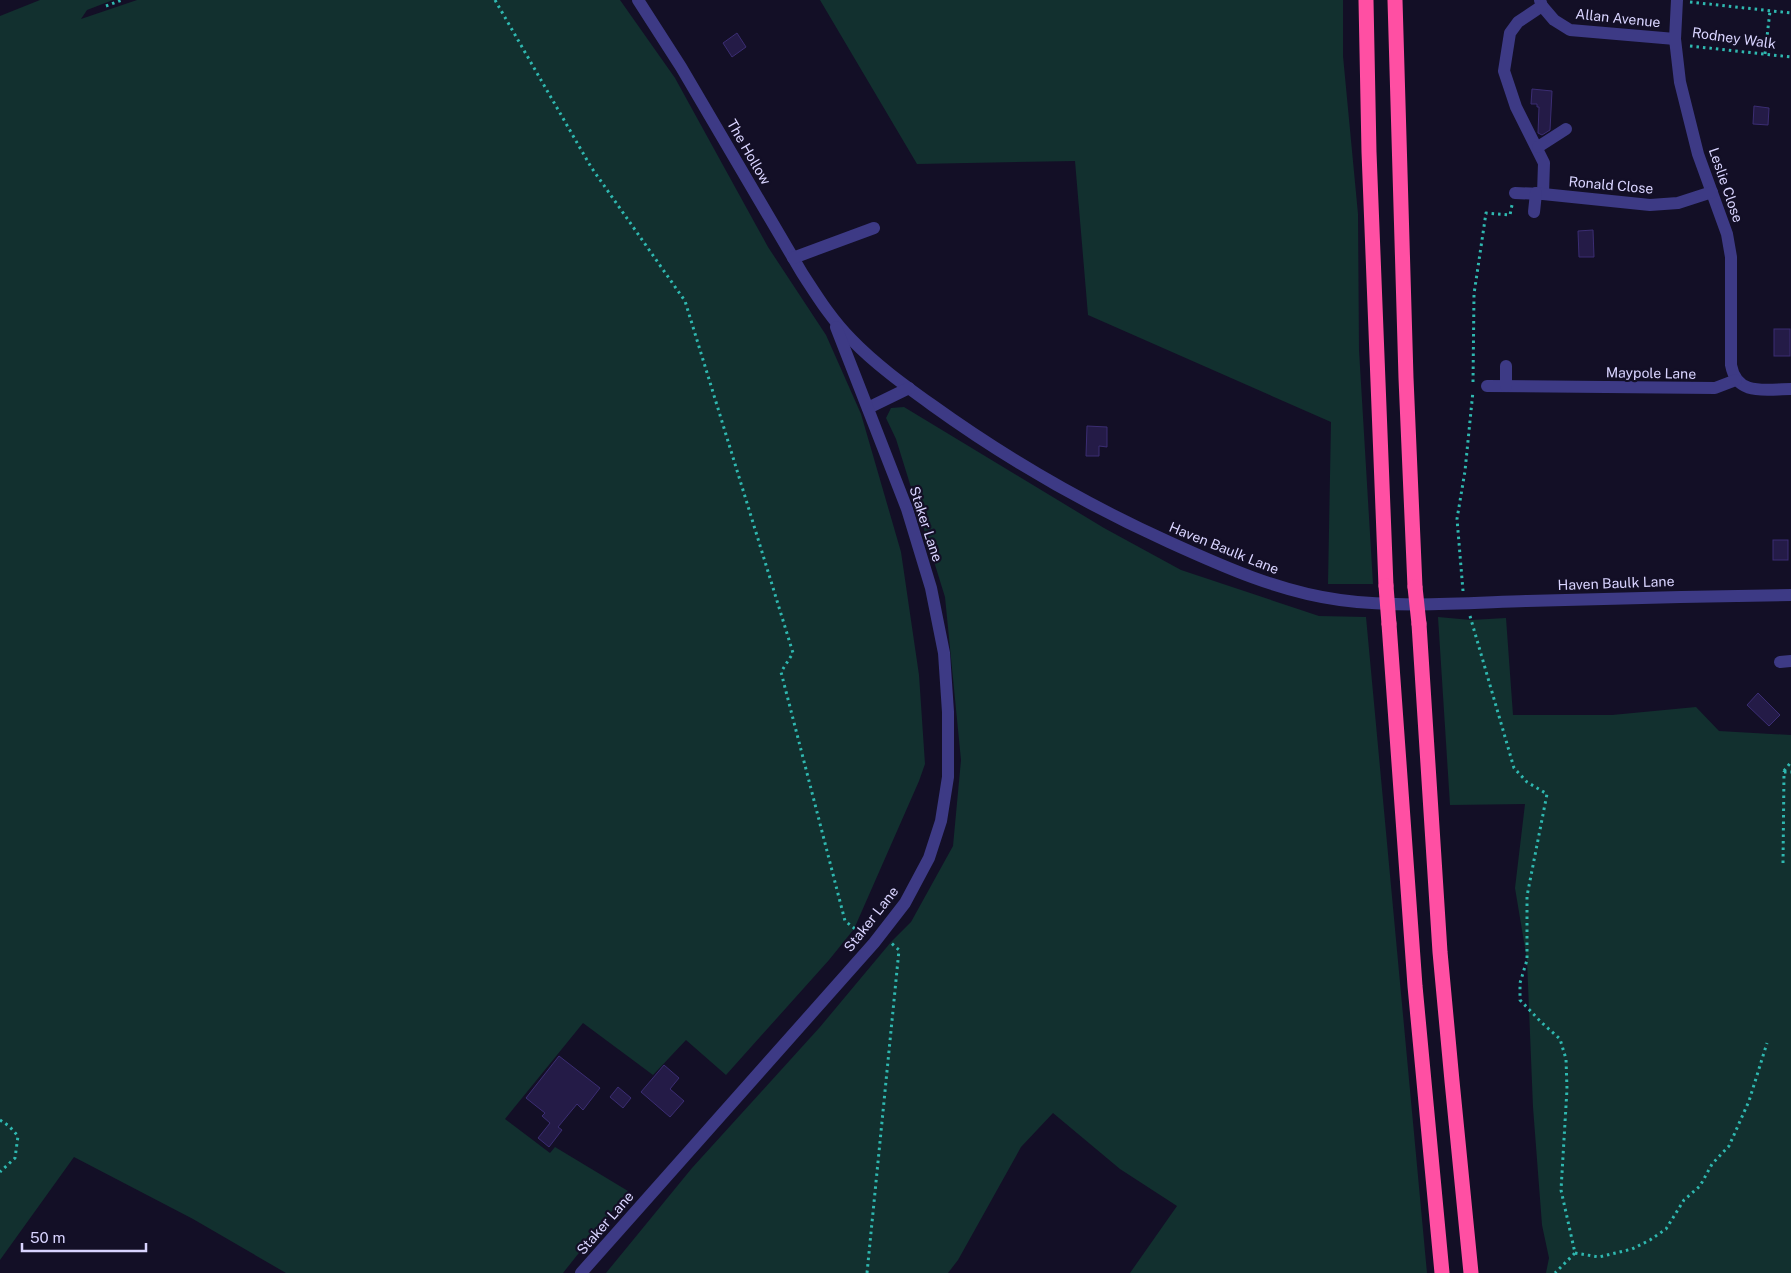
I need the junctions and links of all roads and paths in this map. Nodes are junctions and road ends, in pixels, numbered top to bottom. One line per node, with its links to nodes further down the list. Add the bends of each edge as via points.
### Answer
1 (122, 0): 8 (path)
2 (495, 0): 36 (path, via 591,167 685,301 793,653 781,672 845,921)
3 (638, 0): 21 (street, The Hollow)
4 (1366, 0): 43 (highway, bridge, via 1386,586 1415,986)
5 (1395, 0): 44 (highway, bridge, via 1415,588 1440,952)
6 (1677, 0): 9 (path); 11 (street, Leslie Close)
7 (1541, 3): 11 (street, Allan Avenue, via 1554,20 1570,30); 15 (street, via 1518,22 1510,34 1504,71 1516,107)
8 (106, 6)
9 (1770, 11): 10 (path); 12 (path)
10 (1791, 13)
11 (1675, 39): 12 (path, Rodney Walk, via 1688,46); 16 (street, Leslie Close, via 1680,82 1698,154)
12 (1765, 54): 13 (path, Rodney Walk)
13 (1791, 57)
14 (1566, 129): 15 (street)
15 (1538, 148): 18 (street, via 1544,163)
16 (1712, 192): 18 (street, Ronald Close, via 1678,203 1650,205); 24 (street, Leslie Close, via 1727,234 1731,257 1731,365)
17 (1515, 193): 18 (street, Ronald Close)
18 (1539, 194): 19 (street)
19 (1534, 212)
20 (874, 228): 21 (street)
21 (793, 258): 22 (street, The Hollow)
22 (833, 319): 27 (street, Haven Baulk Lane, via 868,356); 29 (street, Staker Lane)
23 (1506, 366): 26 (street)
24 (1736, 380): 26 (street, Maypole Lane, via 1715,388); 28 (street, via 1752,389)
25 (1487, 386): 26 (street, Maypole Lane)
26 (1506, 386)
27 (909, 388): 29 (street); 31 (street, Haven Baulk Lane, via 961,426 1076,497 1234,570 1290,590 1337,600 1401,604)
28 (1791, 388)
29 (868, 408): 36 (street, Staker Lane, via 907,509 931,588 944,654 948,712 948,777 941,821 929,858 905,903)
30 (1791, 595): 31 (street, Haven Baulk Lane)
31 (1466, 603): 40 (path, via 1514,768 1527,782 1547,794 1527,896 1527,960 1520,983 1520,1000 1560,1039 1566,1059 1561,1190)
32 (1791, 762): 33 (path)
33 (1784, 772): 34 (path); 35 (path)
34 (1791, 772)
35 (1783, 863)
36 (878, 938): 41 (street, Staker Lane); 42 (path, via 899,950)
37 (1767, 1044): 40 (path, via 1749,1101 1729,1146 1712,1164 1700,1186 1684,1200 1666,1229 1632,1249 1599,1257)
38 (0, 1120): 39 (path, via 18,1136 15,1158)
39 (0, 1172)
40 (1575, 1252): 45 (path)
41 (581, 1273)
42 (867, 1273)
43 (1442, 1273)
44 (1472, 1273)
45 (1555, 1273)

